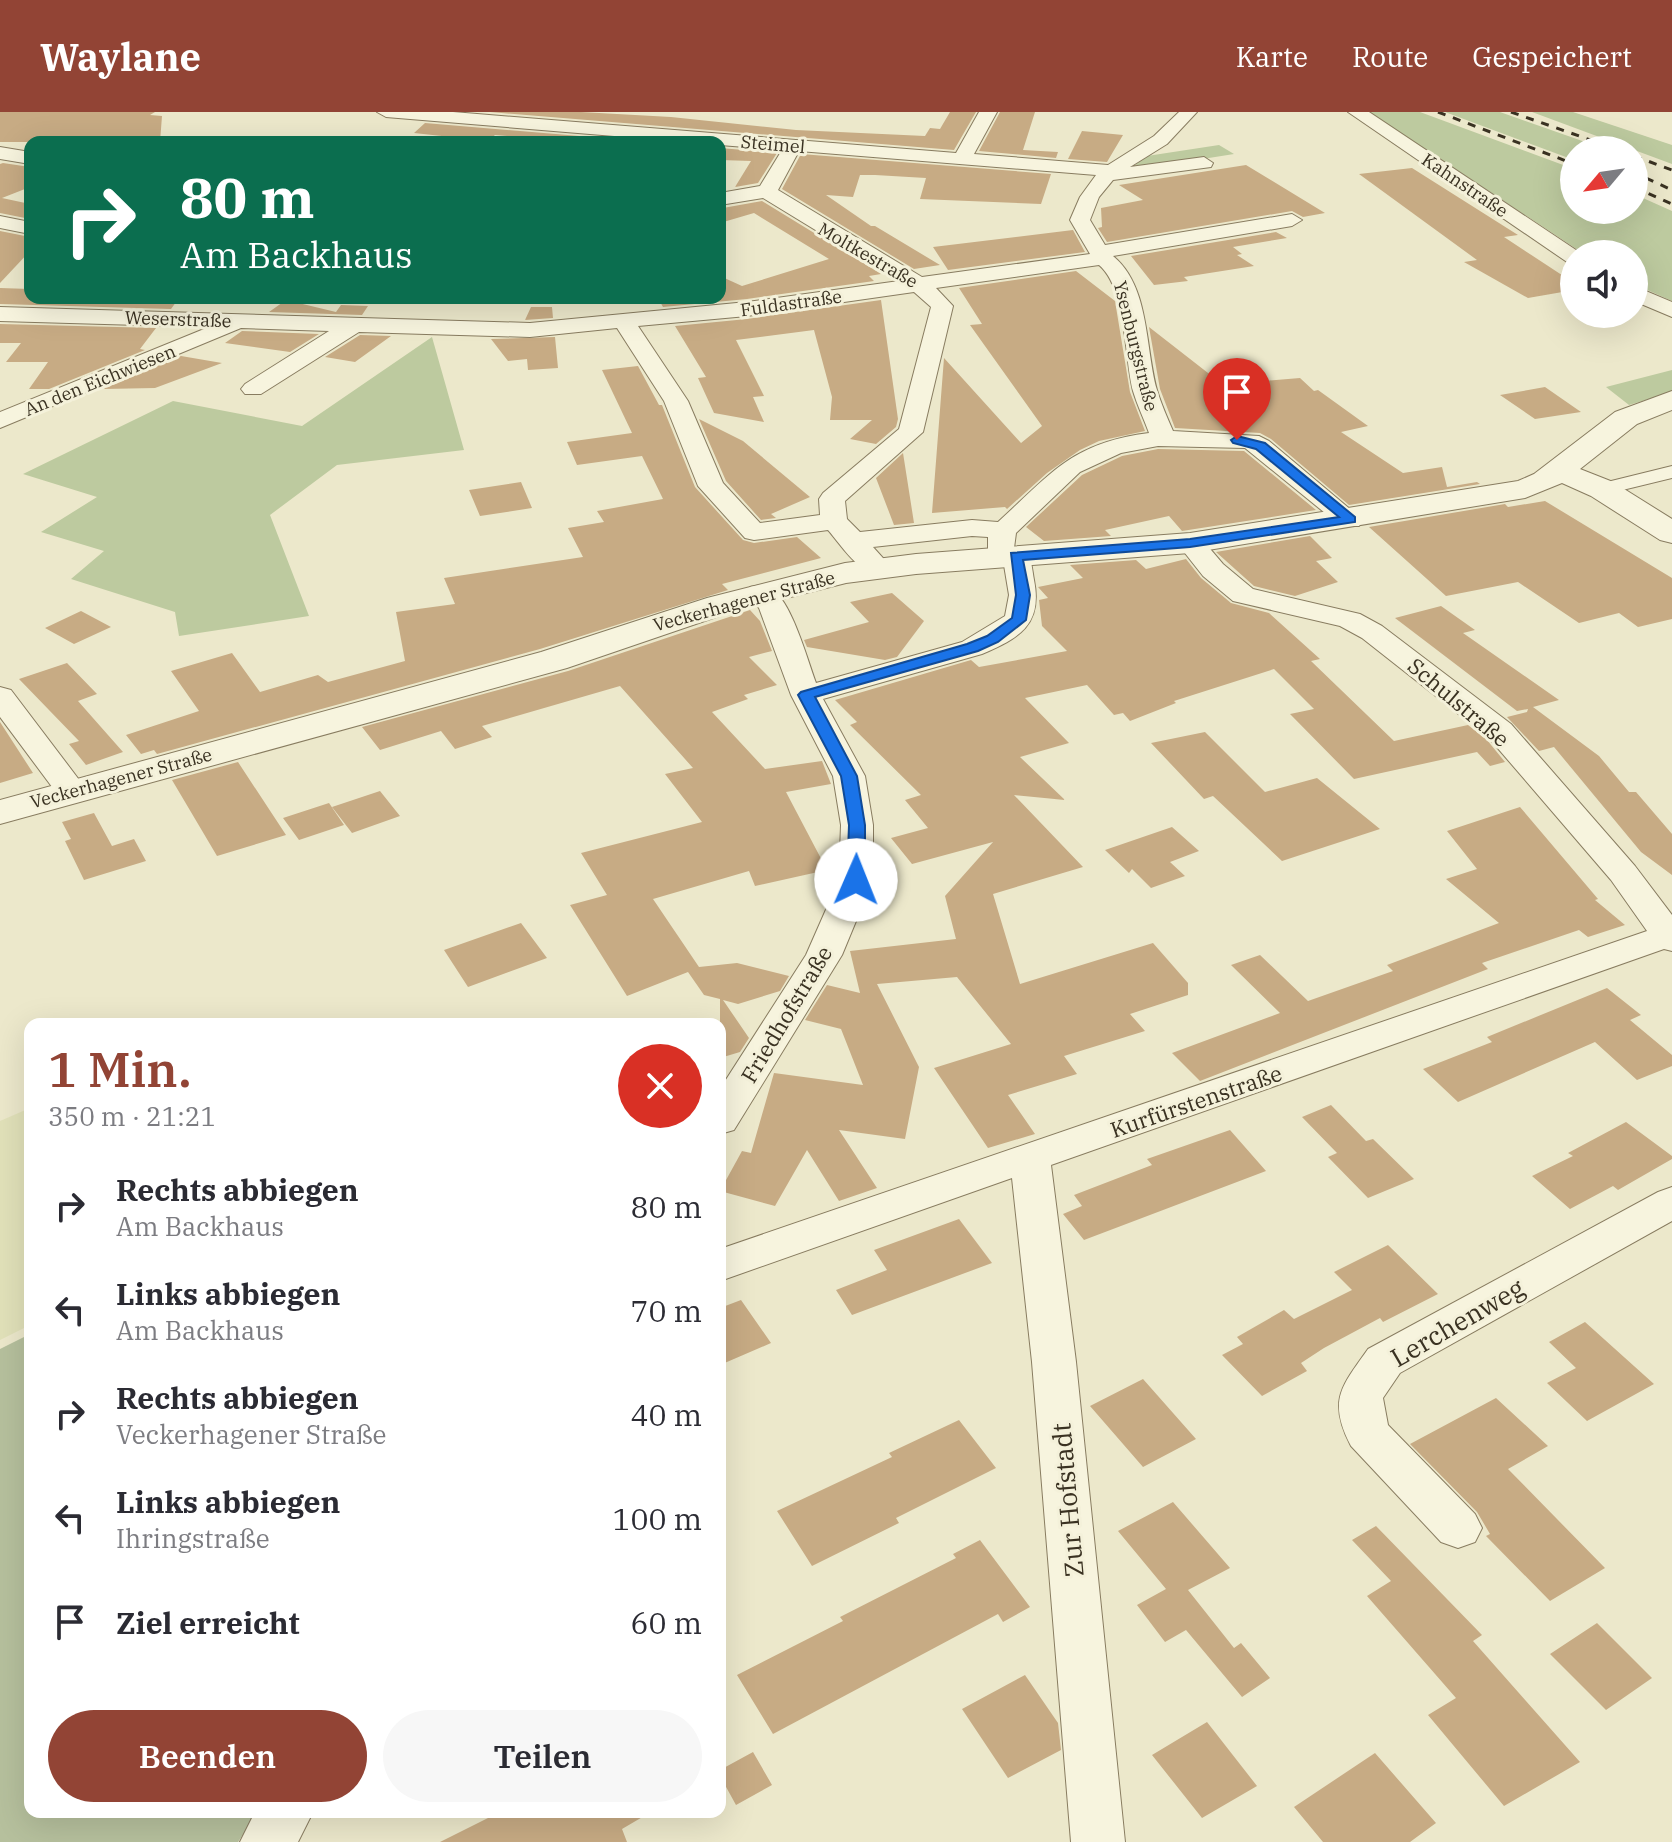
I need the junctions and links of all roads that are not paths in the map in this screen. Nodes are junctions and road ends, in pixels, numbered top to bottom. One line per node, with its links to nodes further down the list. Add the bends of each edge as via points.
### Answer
1 (386, 112): 5 (street, Steimel)
2 (988, 112): 12 (street)
3 (1188, 112): 14 (street, Ysenburgstraße, via 1175,127)
4 (1357, 112): 20 (street, Kahnstraße)
5 (416, 114): 6 (street); 7 (street, Steimel)
6 (392, 133)
7 (675, 136)
8 (726, 140): 9 (street, Steimel)
9 (793, 146): 12 (street, Steimel); 15 (street)
10 (0, 153): 11 (street)
11 (24, 157)
12 (962, 158): 14 (street, Steimel)
13 (1204, 163): 14 (street)
14 (1108, 173): 21 (street, Ysenburgstraße, via 1087,198 1080,220)
15 (767, 191): 16 (street); 22 (street, Moltkestraße)
16 (726, 198)
17 (1292, 220): 21 (street, Fuldastraße)
18 (0, 222): 19 (street)
19 (24, 227)
20 (1560, 249)
21 (1101, 255): 22 (street, Fuldastraße); 35 (street, Ysenburgstraße, via 1115,268 1126,291 1145,391)
22 (922, 284): 29 (street, Fuldastraße); 42 (street, Moltkestraße, via 942,306 911,432 832,499)
23 (1648, 299): 26 (street)
24 (399, 304): 31 (street)
25 (184, 309): 27 (street, Weserstraße); 28 (street, Weserstraße)
26 (1672, 310)
27 (0, 314)
28 (244, 321): 30 (street, Weserstraße); 34 (street, An den Eichwiesen)
29 (625, 323): 31 (street, Fuldastraße, via 530,330); 42 (street, via 676,401 711,486 754,532)
30 (355, 324): 31 (street, Weserstraße); 32 (street)
31 (418, 326)
32 (253, 389)
33 (1672, 400): 36 (street, Veckerhagener Straße, via 1626,418)
34 (0, 421)
35 (1163, 438): 41 (street, via 1250,441); 46 (street, via 1109,450 1070,468)
36 (1559, 471): 40 (street); 41 (street, Veckerhagener Straße, via 1525,489)
37 (1672, 472): 38 (street)
38 (1635, 481): 39 (street); 40 (street)
39 (1672, 484)
40 (1602, 489): 43 (street)
41 (1350, 520): 45 (street, Veckerhagener Straße)
42 (834, 521): 44 (street)
43 (1672, 533)
44 (855, 541): 46 (street, via 972,528); 47 (street)
45 (1190, 543): 46 (street, Veckerhagener Straße); 53 (street, Schulstraße, via 1243,595 1350,620 1474,709 1500,731)
46 (1007, 548): 47 (street, Veckerhagener Straße); 49 (street, via 1023,595 1019,620 972,648)
47 (878, 568): 48 (street, Veckerhagener Straße)
48 (760, 593): 49 (street, Friedhofstraße, via 785,634); 51 (street, Veckerhagener Straße, via 554,660)
49 (806, 695): 54 (street, Friedhofstraße, via 849,776 857,825 856,880 824,955)
50 (0, 696): 51 (street)
51 (72, 792): 52 (street, Veckerhagener Straße)
52 (0, 812)
53 (1671, 936): 55 (street, Kurfürstenstraße)
54 (726, 1110)
55 (1030, 1159): 57 (street, Kurfürstenstraße); 61 (street, Zur Hofstadt)
56 (1672, 1202): 58 (street, Lerchenweg, via 1384,1361 1360,1396 1367,1433)
57 (726, 1263)
58 (1458, 1528)
59 (282, 1818): 60 (street)
60 (267, 1842)
61 (1098, 1842)

